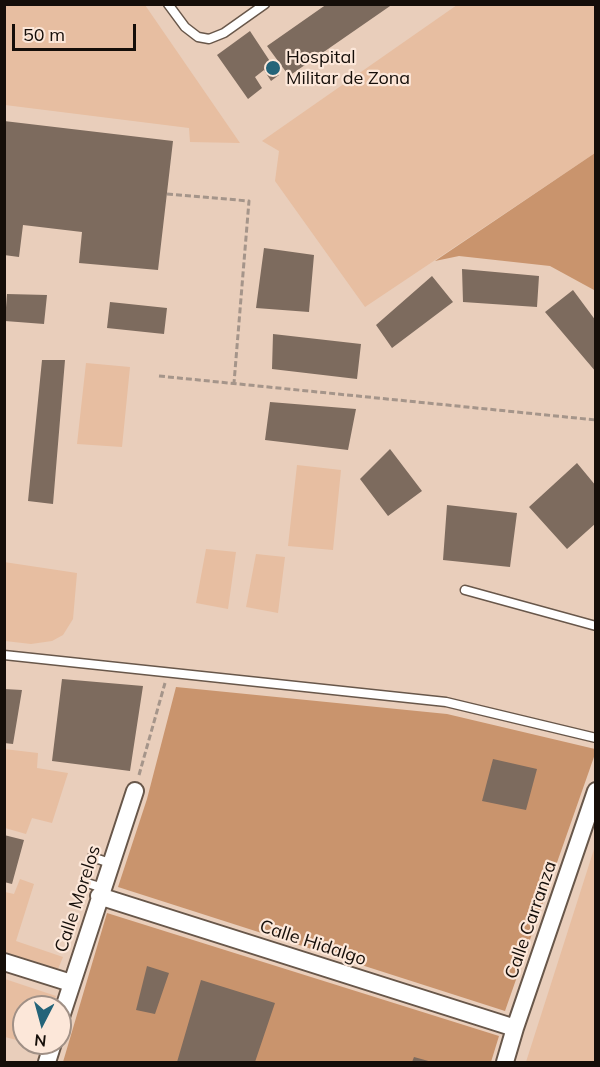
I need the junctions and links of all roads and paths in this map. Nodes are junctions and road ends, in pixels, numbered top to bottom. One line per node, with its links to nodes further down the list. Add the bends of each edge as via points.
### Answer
1 (168, 4): 2 (lane, via 185,27 198,37 209,39)
2 (265, 4)
3 (167, 194): 5 (path, via 249,201)
4 (159, 376): 5 (path)
5 (234, 383): 6 (path)
6 (596, 420)
7 (465, 590): 8 (lane)
8 (596, 626)
9 (4, 655): 10 (lane)
10 (168, 673): 11 (lane, via 446,702); 12 (path)
11 (596, 738)
12 (135, 791): 15 (street, Calle Morelos)
13 (596, 791): 21 (street, Calle Carranza)
14 (92, 857): 15 (lane)
15 (110, 863): 17 (street, Calle Morelos)
16 (84, 882): 17 (lane)
17 (101, 892): 19 (street, Calle Morelos); 21 (street, Calle Hidalgo)
18 (4, 962): 19 (street)
19 (71, 984): 20 (street, Calle Morelos)
20 (68, 995)
21 (515, 1028): 22 (street, Calle Carranza)
22 (505, 1062)

